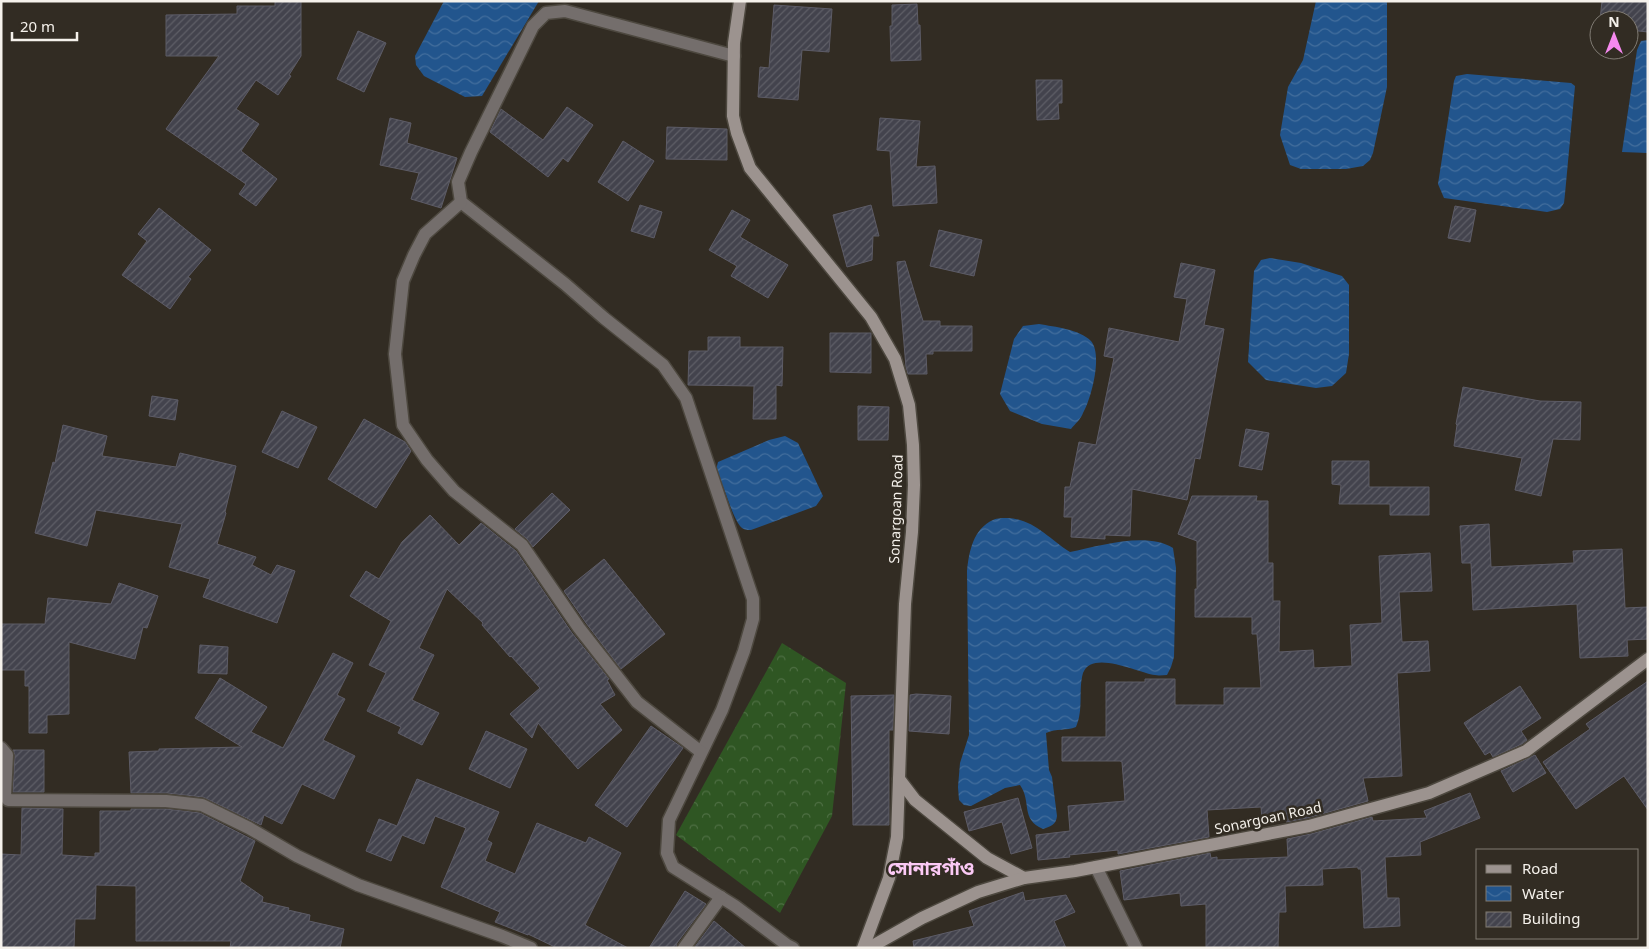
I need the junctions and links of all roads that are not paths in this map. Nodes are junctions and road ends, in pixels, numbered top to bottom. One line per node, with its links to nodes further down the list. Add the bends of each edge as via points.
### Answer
1 (740, 1): 2 (main road, Sonargoan Road)
2 (734, 56): 3 (street, via 565,11 546,13 532,26 471,152 458,182); 7 (main road, Sonargoan Road, via 733,116 750,168 871,317 895,359 909,406 914,485 905,604)
3 (461, 202): 6 (street, via 663,364 686,398 753,599 753,619 744,651 722,710); 6 (street, via 425,234 403,281 395,354 403,425 454,491 522,545 579,628 636,702)
4 (1648, 659): 8 (main road, Sonargoan Road, via 1526,751 1429,793 1309,826)
5 (1, 748): 11 (street, via 7,754 8,800 166,801 202,805 358,885)
6 (701, 752): 10 (street, via 669,820 667,853 673,867)
7 (898, 779): 9 (main road, via 915,800 988,858); 14 (main road, Sonargoan Road, via 897,837 890,870)
8 (1096, 867): 9 (main road, Sonargoan Road); 16 (street)
9 (1024, 878): 15 (main road, Sonargoan Road, via 978,892)
10 (721, 897): 12 (street); 13 (street)
11 (531, 948)
12 (684, 948)
13 (793, 948)
14 (863, 948)
15 (869, 948)
16 (1136, 948)

